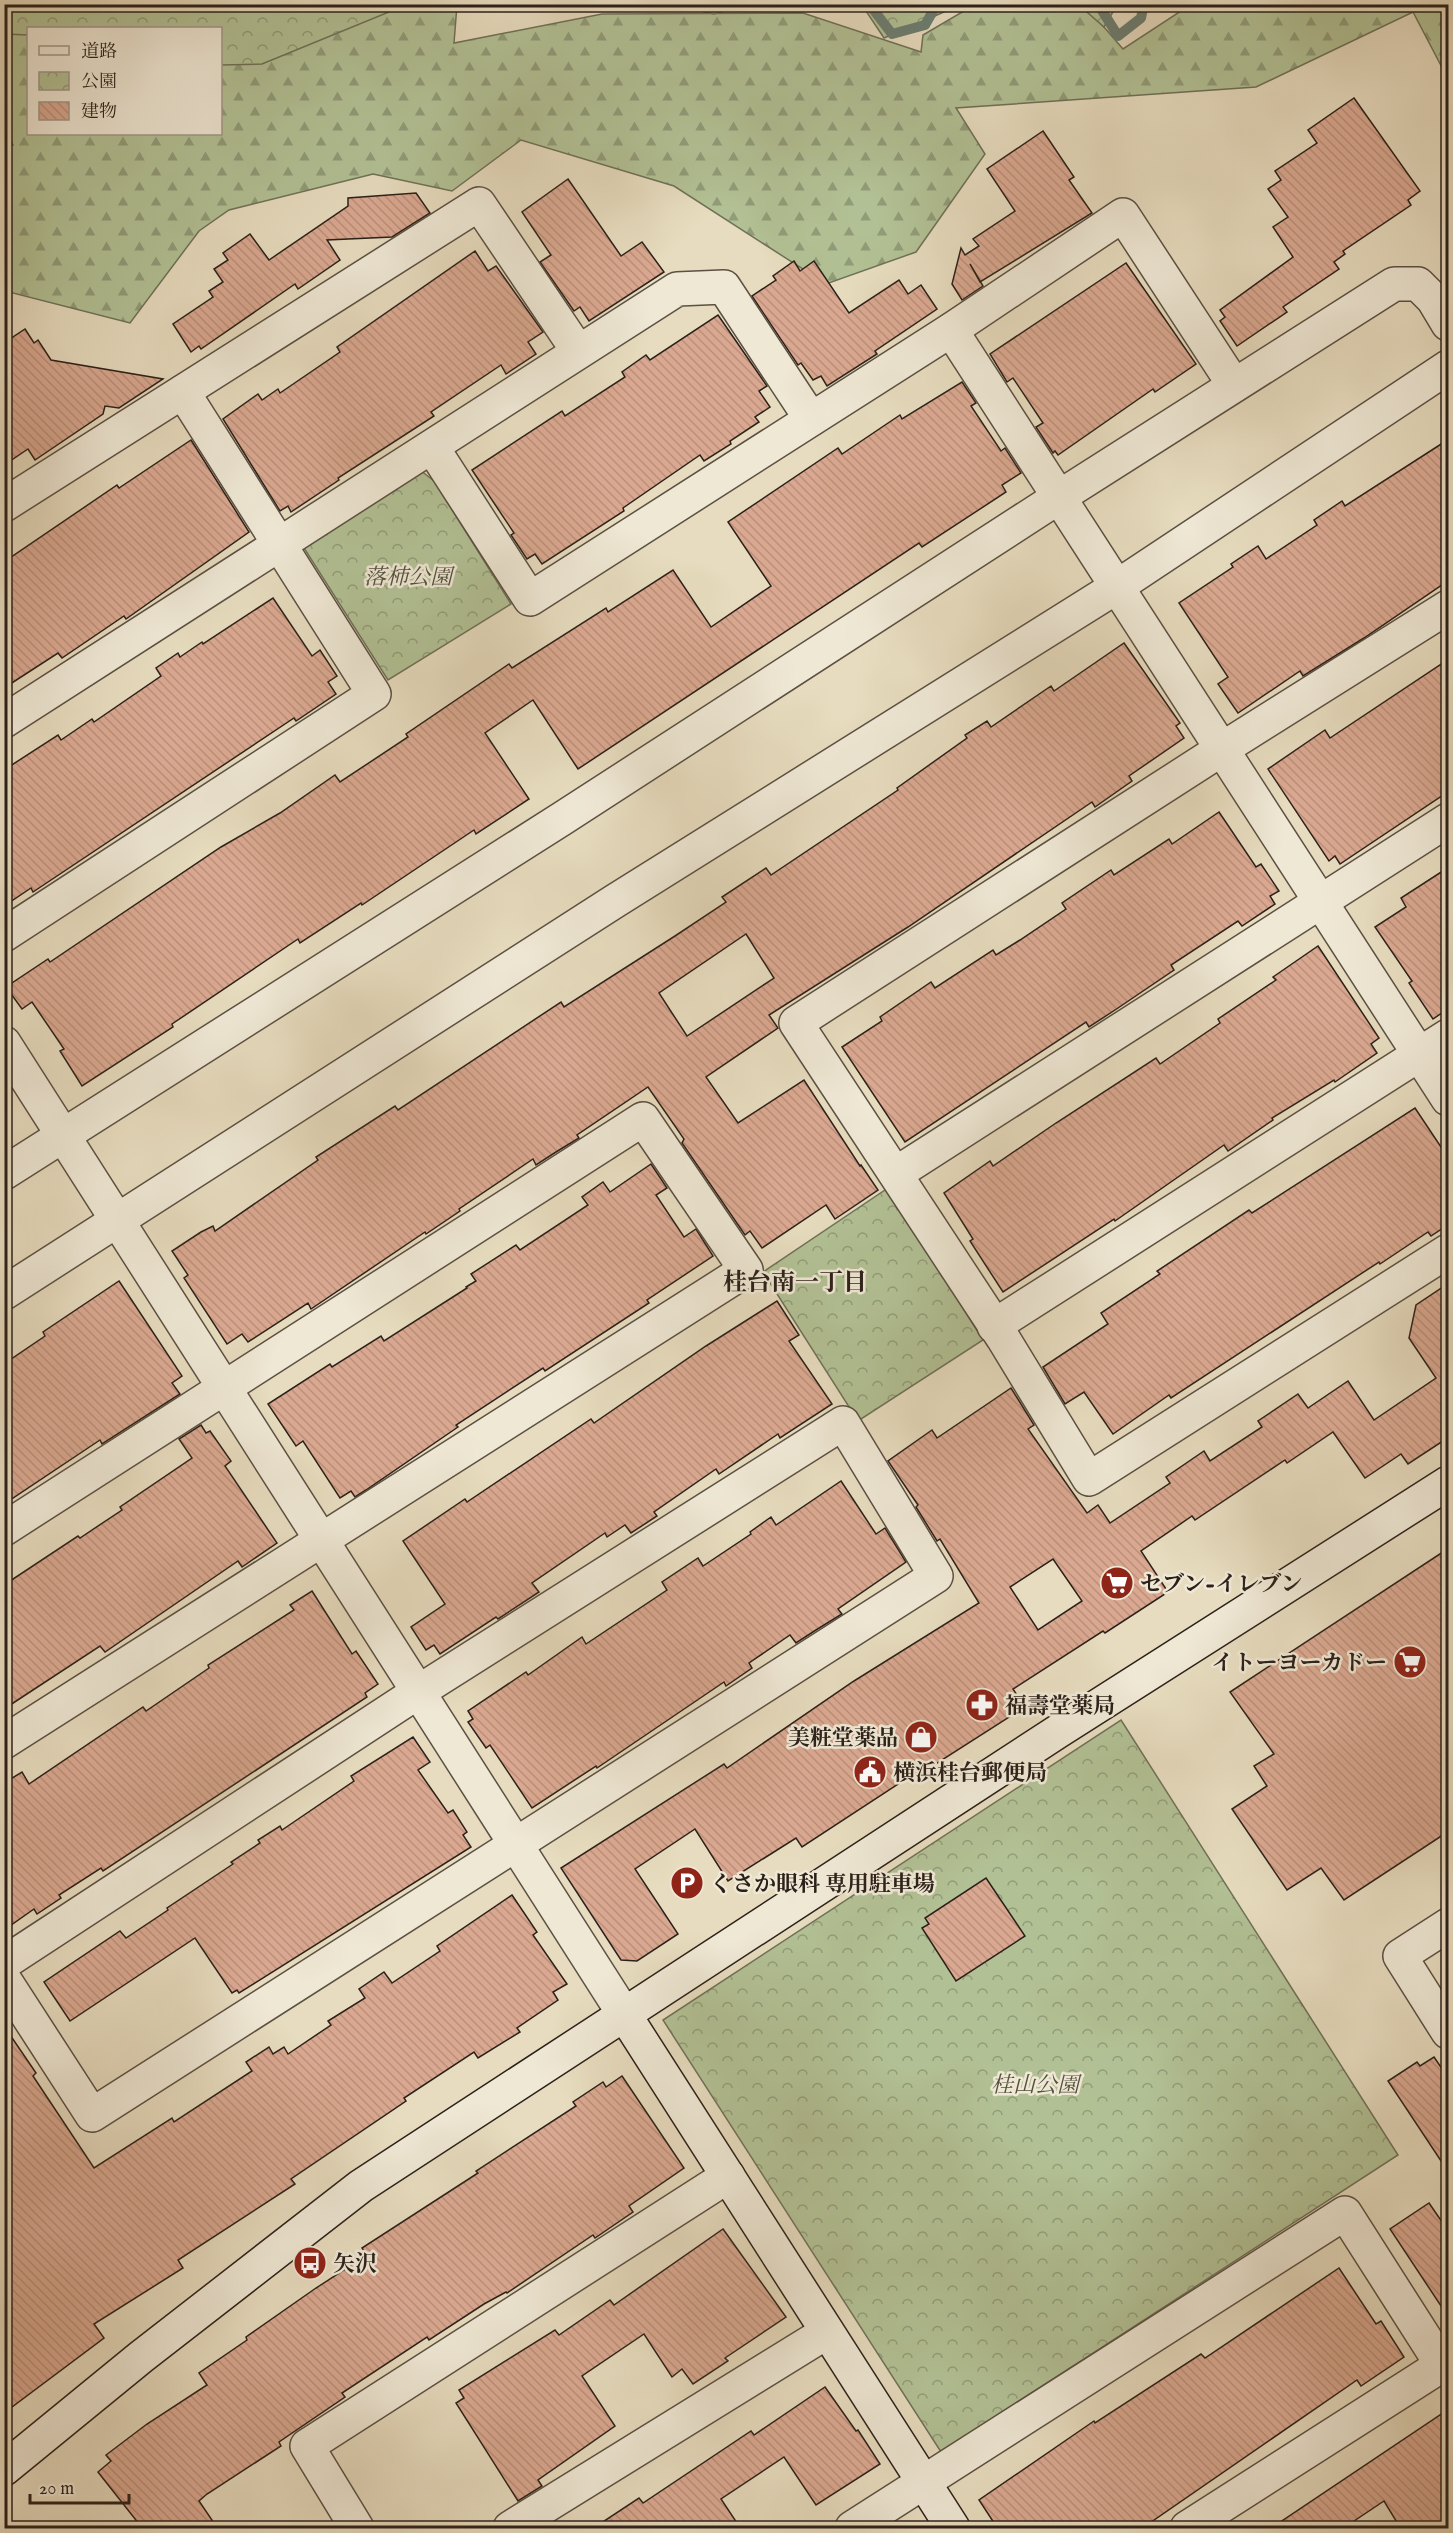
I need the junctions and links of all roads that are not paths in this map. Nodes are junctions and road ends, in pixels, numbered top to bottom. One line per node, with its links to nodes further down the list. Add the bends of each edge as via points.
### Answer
1 (1449, 324): 5 (street, via 1418,284 1394,284)
2 (951, 330): 5 (street, via 1123,215); 7 (street); 9 (street)
3 (578, 351): 6 (street, via 479,204); 7 (street, via 677,289 724,287); 8 (street)
4 (1449, 368): 12 (street)
5 (1234, 385): 9 (street)
6 (183, 392): 10 (street); 11 (street)
7 (811, 419): 8 (street, via 530,599)
8 (432, 447): 11 (street)
9 (1059, 497): 12 (street); 23 (street, via 563,818)
10 (5, 505)
11 (279, 546): 14 (street); 18 (street, via 374,694)
12 (1118, 586): 15 (street); 26 (street, via 615,901)
13 (1449, 607): 15 (street)
14 (4, 721)
15 (1222, 749): 17 (street); 25 (street, via 796,1023)
16 (1449, 820): 17 (street)
17 (1321, 900): 21 (street); 25 (street)
18 (4, 935)
19 (1449, 1036): 21 (street)
20 (4, 1043): 23 (street)
21 (1421, 1053): 22 (street); 29 (street)
22 (1449, 1099)
23 (63, 1134): 24 (street); 26 (street)
24 (4, 1173)
25 (897, 1173): 29 (street)
26 (117, 1221): 28 (street); 30 (street)
27 (1449, 1251): 29 (street, via 1089,1479)
28 (4, 1293)
29 (994, 1326)
30 (224, 1389): 32 (street); 33 (street); 33 (street, via 643,1119 746,1270)
31 (1449, 1483): 40 (street)
32 (4, 1529)
33 (321, 1540): 34 (street); 35 (street)
34 (418, 1692): 36 (street); 36 (street, via 843,1423 851,1435 936,1576); 38 (street)
35 (4, 1742)
36 (515, 1844): 39 (street, via 92,2115); 40 (street)
37 (1449, 1925): 41 (street, via 1400,1956)
38 (4, 1963)
39 (4, 1979)
40 (624, 2014): 42 (street); 44 (street, via 361,2186)
41 (1449, 2032)
42 (728, 2176): 43 (street); 46 (street, via 307,2446)
43 (827, 2332): 45 (street); 47 (street)
44 (4, 2469)
45 (923, 2483): 48 (street); 49 (street); 50 (street, via 1345,2213 1442,2365)
46 (357, 2529)
47 (510, 2529)
48 (852, 2529)
49 (953, 2529)
50 (1187, 2529)

